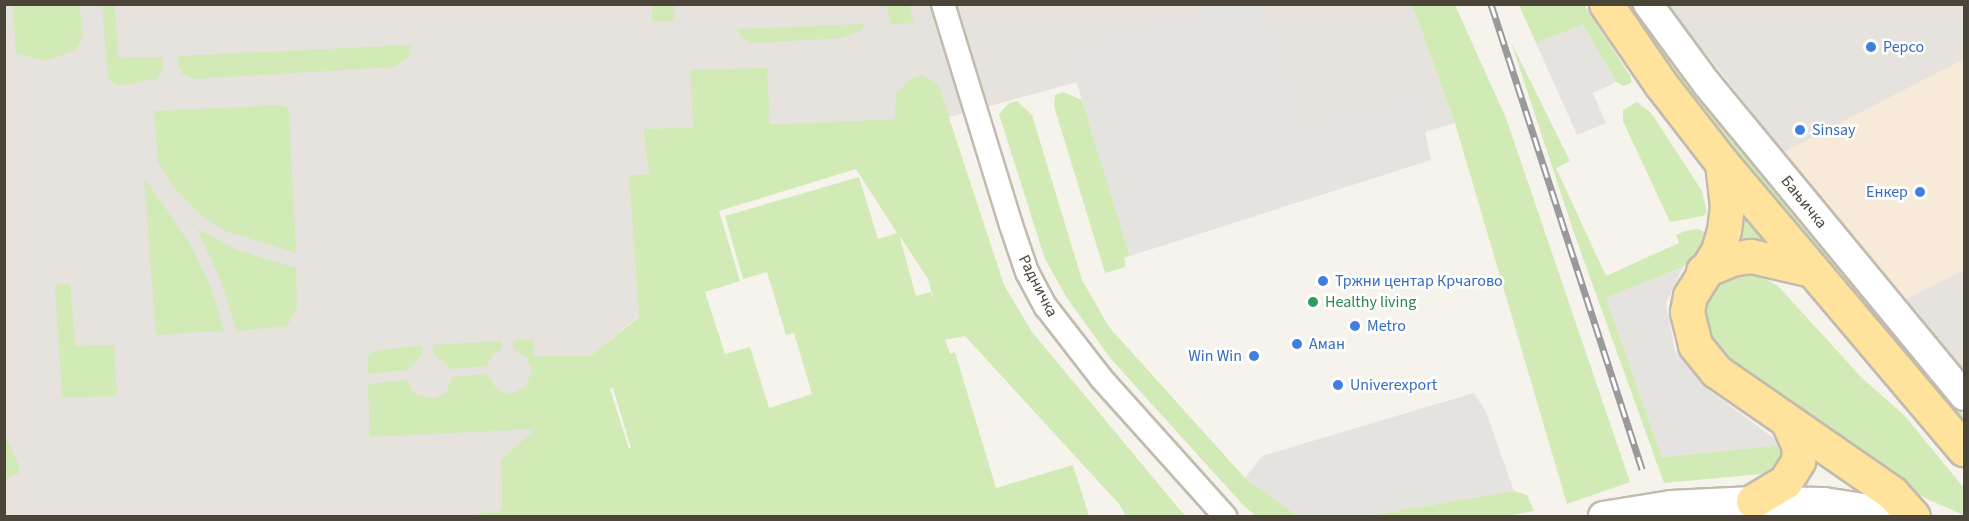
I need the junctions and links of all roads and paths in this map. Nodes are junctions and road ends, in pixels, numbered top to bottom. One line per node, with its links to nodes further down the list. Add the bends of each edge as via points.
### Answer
1 (943, 4): 11 (street, Радничка, via 1011,225 1046,307 1101,378)
2 (1606, 4): 4 (main road)
3 (1648, 4): 7 (street, Бањичка, via 1726,108)
4 (1722, 163): 5 (main road); 6 (main road, via 1727,206 1724,230 1718,251)
5 (1812, 270): 6 (main road, via 1751,256 1731,259); 9 (main road)
6 (1703, 271): 8 (main road, via 1687,312 1695,345 1716,371)
7 (1965, 396)
8 (1788, 422): 10 (main road, via 1799,447 1798,461 1785,482); 13 (main road, via 1892,494)
9 (1965, 449)
10 (1753, 501): 12 (street, via 1671,504); 13 (street, via 1824,502)
11 (1225, 516)
12 (1603, 516)
13 (1913, 516)

